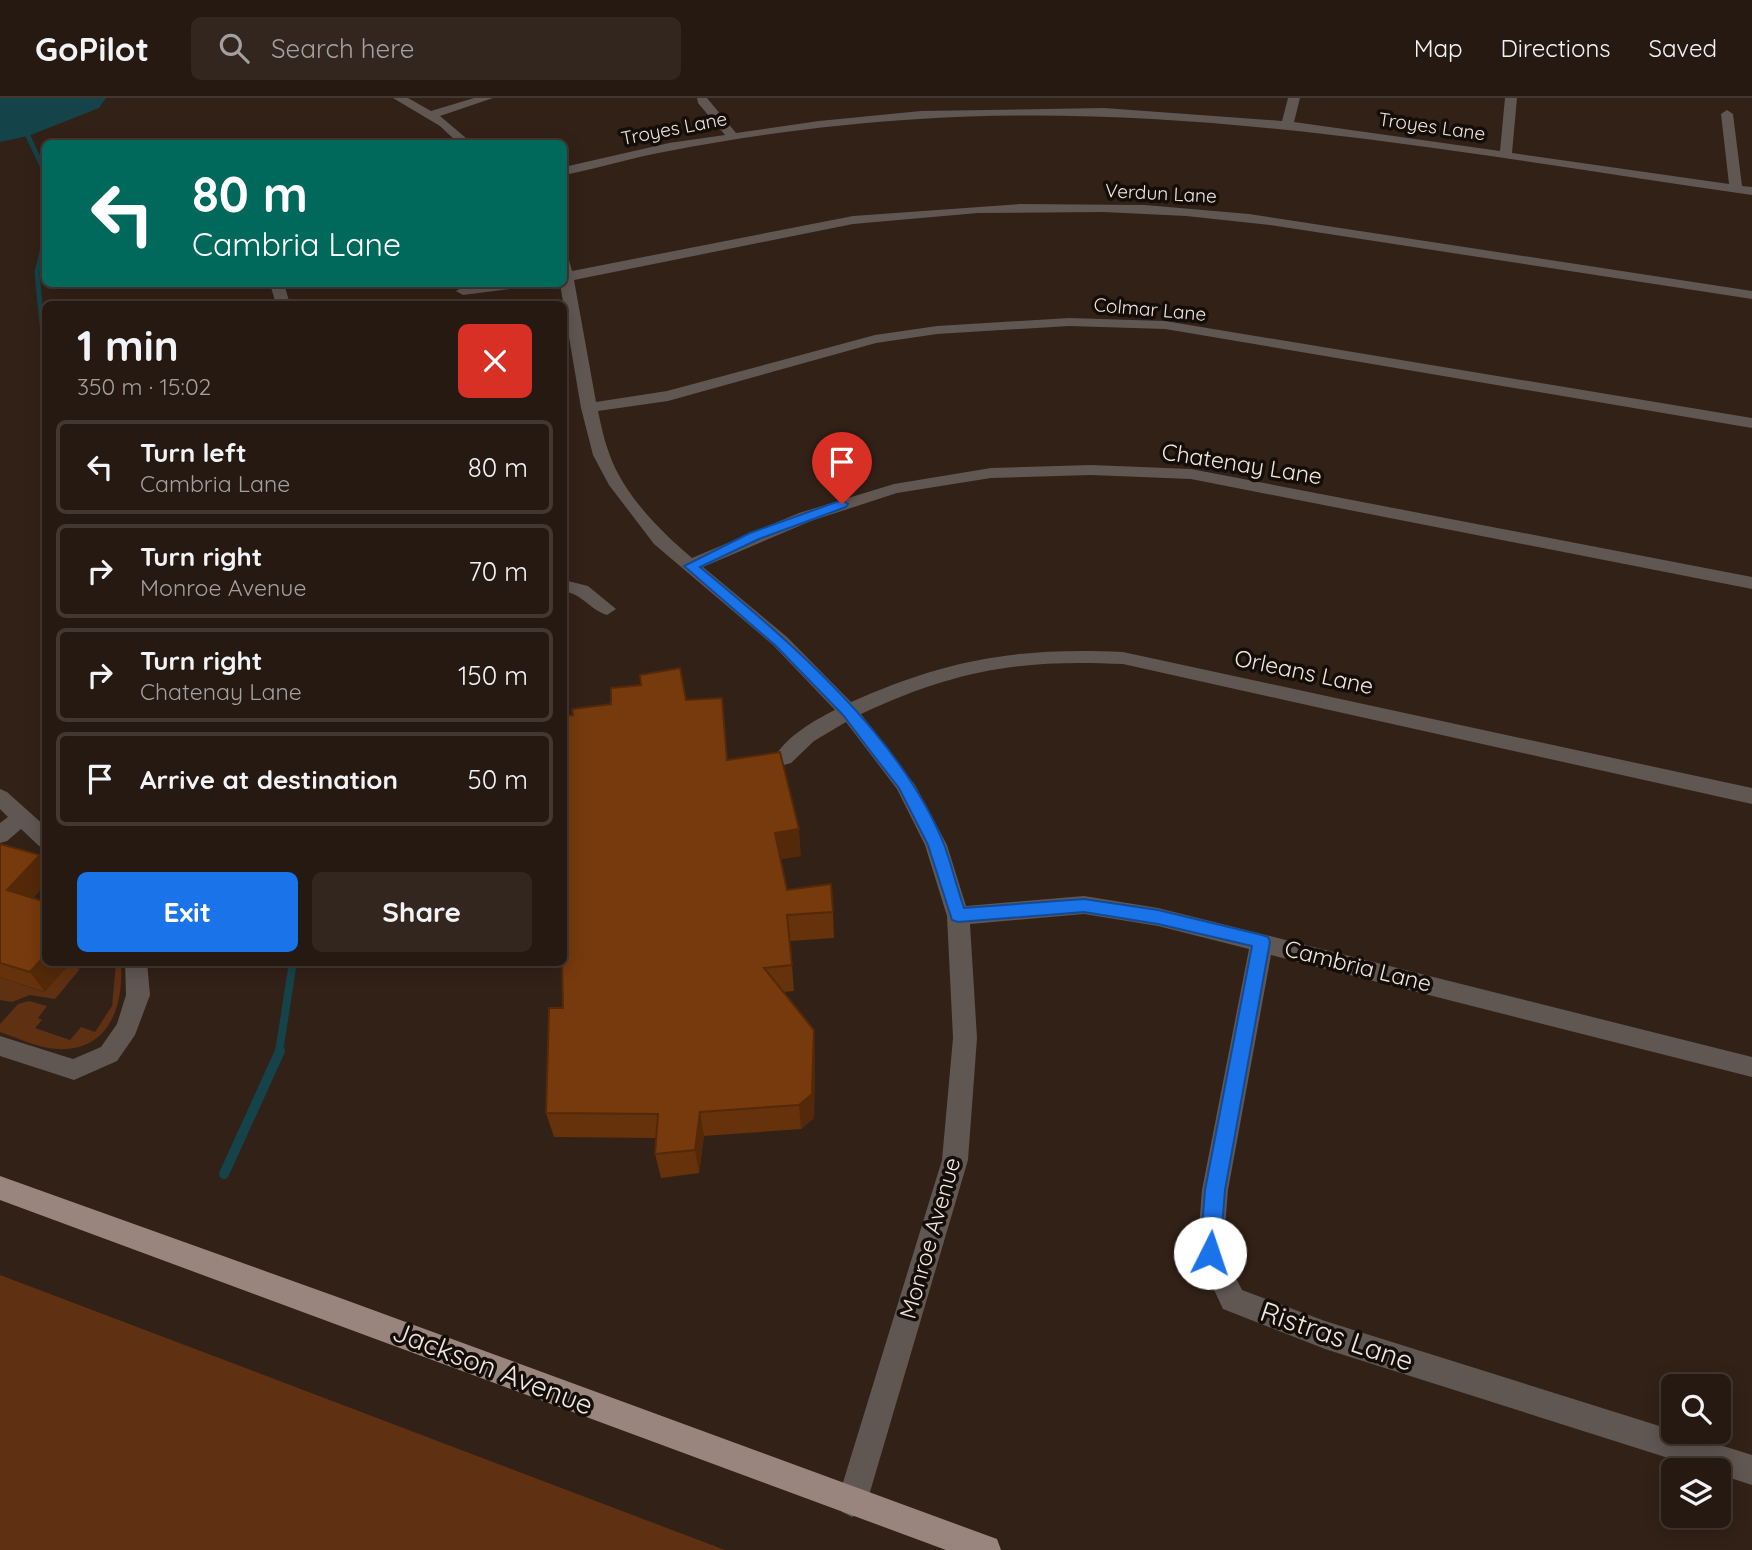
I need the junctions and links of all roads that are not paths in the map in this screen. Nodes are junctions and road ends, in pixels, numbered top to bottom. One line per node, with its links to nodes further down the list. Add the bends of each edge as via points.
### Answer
1 (399, 98): 10 (street)
2 (487, 98): 6 (street)
3 (1102, 98): 8 (street)
4 (1294, 98): 11 (street)
5 (1511, 98): 14 (street)
6 (469, 100): 10 (street)
7 (702, 100): 12 (street)
8 (1104, 112): 11 (street, Troyes Lane); 12 (street, Troyes Lane, via 918,111)
9 (1727, 114): 16 (street)
10 (430, 116): 13 (street)
11 (1287, 125): 14 (street, Troyes Lane)
12 (732, 136): 15 (street, Troyes Lane)
13 (463, 140)
14 (1506, 156): 16 (street, Troyes Lane)
15 (567, 170)
16 (1736, 188): 17 (street, Troyes Lane)
17 (1752, 191)
18 (567, 272): 22 (street, Verdun Lane, via 656,262 728,243 893,215 1003,208 1117,209 1226,216)
19 (567, 283): 23 (street, Monroe Avenue)
20 (499, 287): 21 (street)
21 (462, 293)
22 (1752, 295)
23 (589, 408): 24 (street, Colmar Lane, via 668,396 875,339 1002,324 1069,322 1166,325); 25 (street, Monroe Avenue, via 601,455 618,485 660,540)
24 (1752, 423)
25 (690, 566): 26 (street, Chatenay Lane, via 754,536 883,492 1012,471 1100,470 1191,474); 29 (street, Monroe Avenue, via 780,641)
26 (1752, 583)
27 (567, 586): 28 (street, via 587,593)
28 (607, 609)
29 (849, 712): 30 (street, Orleans Lane, via 807,736); 31 (street, Orleans Lane, via 926,680 998,661 1062,655 1123,658); 36 (street, Monroe Avenue, via 905,785 936,845)
30 (784, 758)
31 (1752, 796)
32 (0, 797): 33 (street)
33 (21, 817): 34 (street); 35 (street)
34 (0, 835)
35 (42, 836)
36 (958, 916): 37 (street, Cambria Lane, via 1084,905); 43 (street, Monroe Avenue, via 965,1038 955,1160)
37 (1262, 942): 40 (street, Cambria Lane); 42 (street, Ristras Lane, via 1214,1203 1210,1253 1233,1300 1325,1335)
38 (136, 966): 39 (street, via 138,995 127,1028 108,1054 74,1070)
39 (0, 1046)
40 (1752, 1067)
41 (0, 1188): 43 (main road, Jackson Avenue)
42 (1752, 1470)
43 (852, 1502): 44 (main road, Jackson Avenue)
44 (986, 1550)

